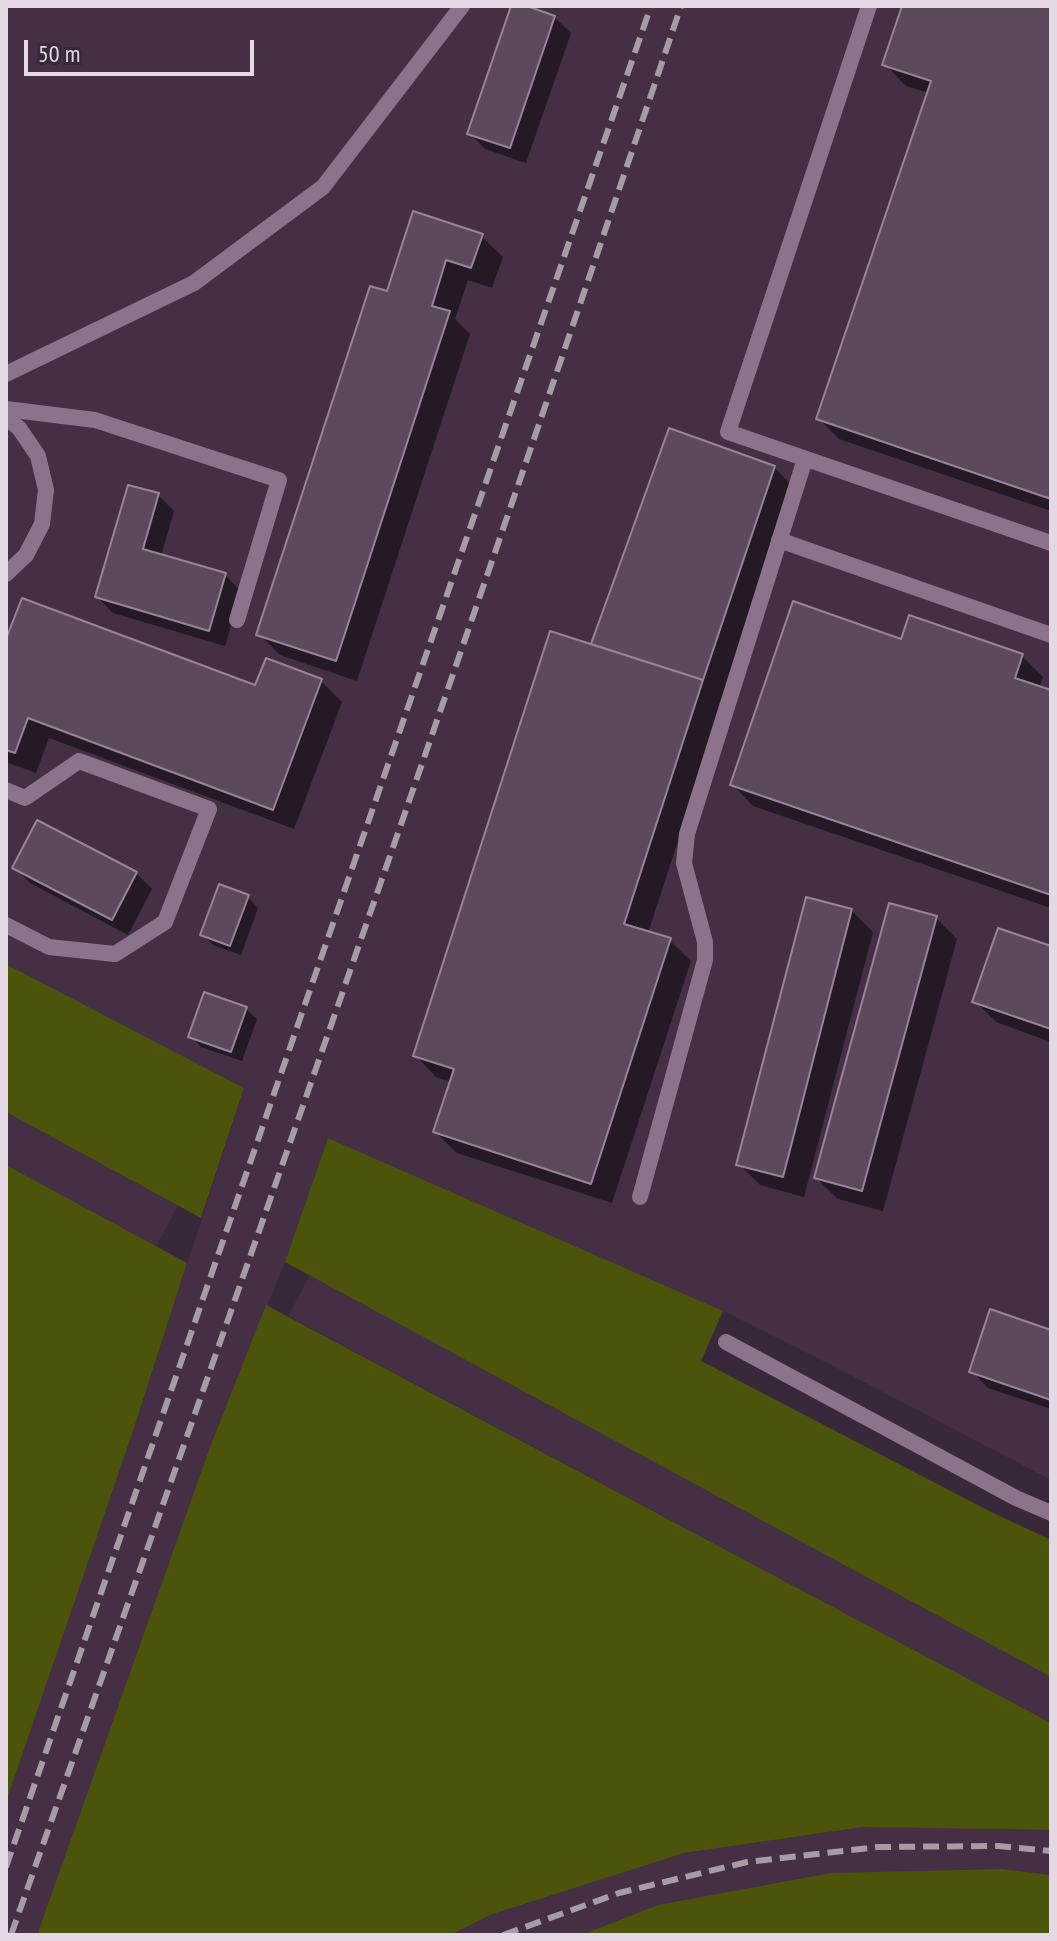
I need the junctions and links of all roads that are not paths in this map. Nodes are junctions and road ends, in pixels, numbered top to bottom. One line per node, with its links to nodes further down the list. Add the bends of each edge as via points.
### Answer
1 (462, 6): 3 (street, via 323,187 194,283)
2 (869, 6): 6 (street, via 728,432)
3 (6, 374)
4 (6, 409): 10 (street, via 95,420 279,480)
5 (6, 418): 9 (street, via 38,456 46,490 42,524 26,555)
6 (805, 459): 7 (street); 8 (street)
7 (779, 540): 11 (street); 14 (street, via 687,834 684,863 705,960)
8 (1051, 543)
9 (6, 574)
10 (237, 620)
11 (1051, 635)
12 (6, 790): 13 (street, via 25,798 79,761 209,809 165,922 115,954 49,947)
13 (6, 925)
14 (640, 1197)
15 (726, 1342): 16 (street)
16 (1051, 1513)

